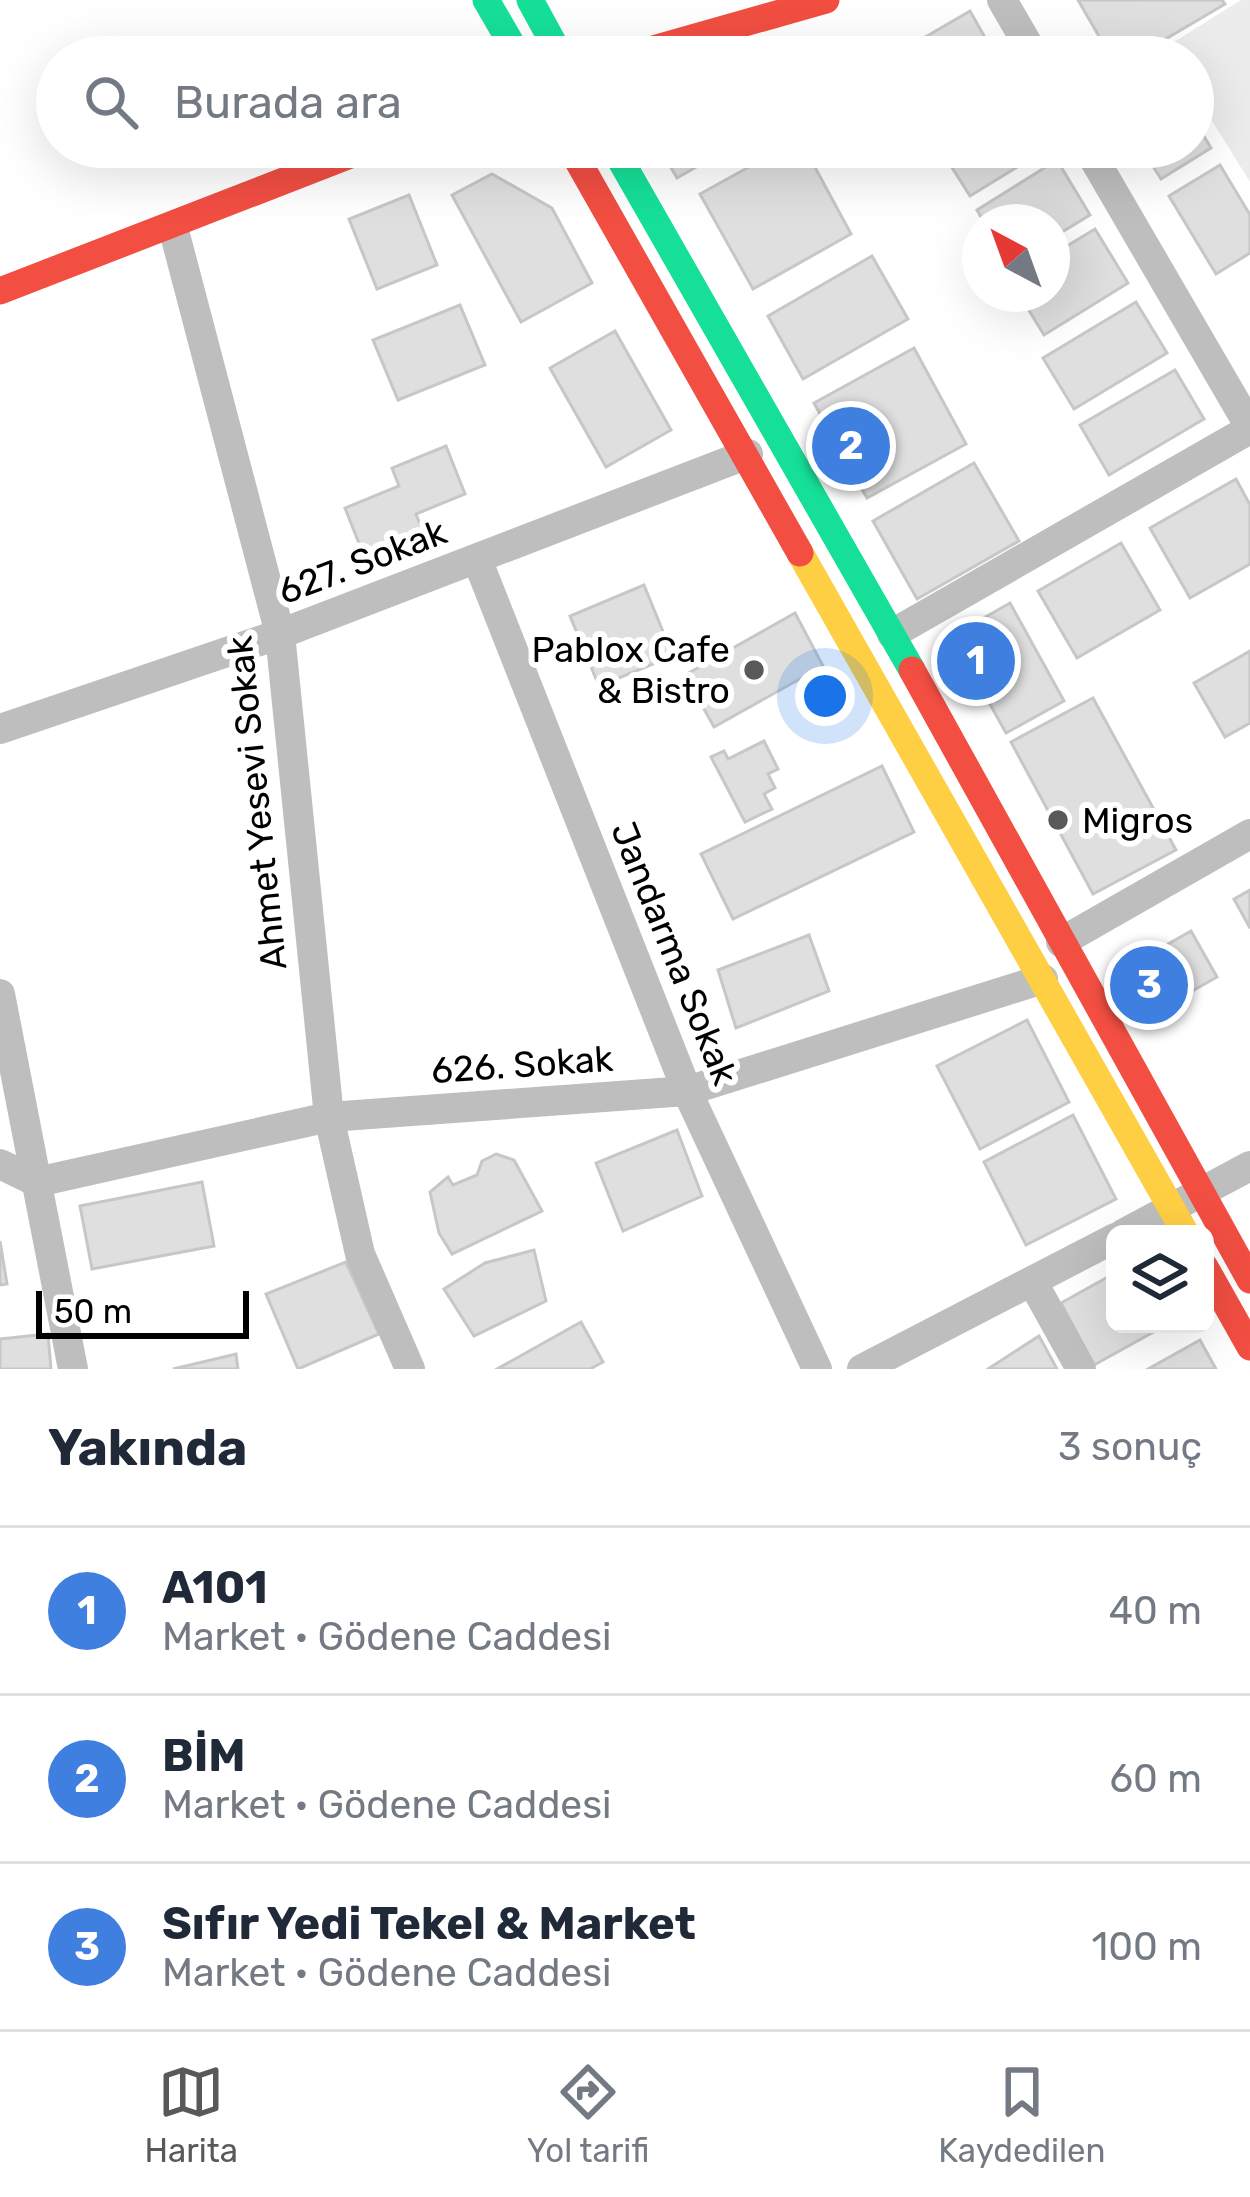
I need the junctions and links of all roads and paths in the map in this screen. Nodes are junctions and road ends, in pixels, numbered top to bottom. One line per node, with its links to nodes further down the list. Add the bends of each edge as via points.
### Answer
1 (486, 0): 5 (main road)
2 (530, 0): 6 (main road)
3 (826, 0): 7 (main road)
4 (1001, 0): 8 (street)
5 (506, 36)
6 (550, 36)
7 (699, 36)
8 (1022, 36)
9 (318, 168): 13 (main road)
10 (582, 168): 16 (main road)
11 (626, 168): 19 (main road)
12 (1099, 168): 15 (street)
13 (173, 227): 14 (main road); 18 (street, Ahmet Yesevi Sokak)
14 (0, 291)
15 (1250, 428): 19 (street)
16 (748, 454): 17 (street, 627. Sokak); 23 (main road)
17 (477, 560): 18 (street, 627. Sokak); 25 (street, Jandarma Sokak)
18 (280, 634): 20 (street, 627. Sokak); 26 (street, Ahmet Yesevi Sokak)
19 (892, 634): 22 (main road)
20 (0, 729)
21 (1250, 834): 22 (street)
22 (1061, 942): 30 (main road)
23 (1043, 980): 25 (street, 626. Sokak); 31 (main road)
24 (0, 994): 29 (street)
25 (687, 1091): 26 (street, 626. Sokak); 39 (street, Jandarma Sokak)
26 (328, 1117): 29 (street, 626. Sokak); 38 (street, Ahmet Yesevi Sokak, via 360,1254)
27 (0, 1164): 29 (street)
28 (1250, 1166): 30 (street)
29 (37, 1182): 37 (street)
30 (1202, 1193): 31 (street); 33 (main road)
31 (1179, 1221)
32 (1106, 1243): 34 (street)
33 (1250, 1280)
34 (1032, 1281): 40 (street); 41 (street)
35 (1214, 1283): 36 (main road)
36 (1250, 1347)
37 (73, 1369)
38 (410, 1369)
39 (817, 1369)
40 (862, 1369)
41 (1081, 1369)

